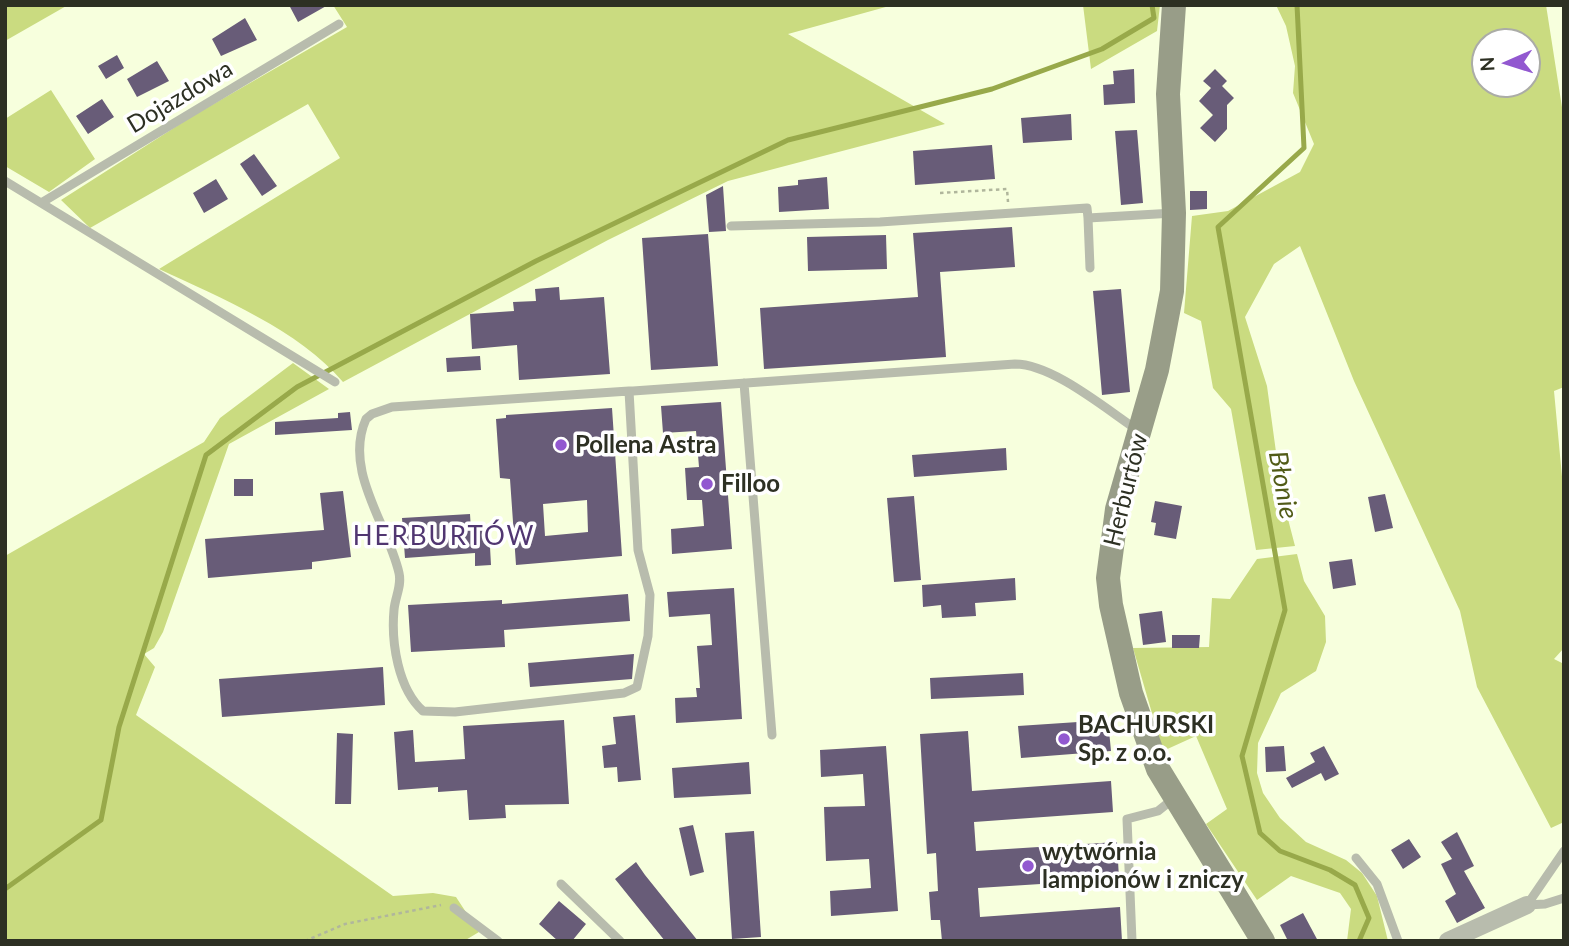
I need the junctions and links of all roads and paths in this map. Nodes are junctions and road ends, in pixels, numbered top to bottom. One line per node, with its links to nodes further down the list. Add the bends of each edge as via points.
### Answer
1 (1174, 5): 7 (street, Herburtów, via 1168,104)
2 (340, 24): 5 (lane, Dojazdowa)
3 (5, 181): 5 (lane)
4 (940, 193): 6 (path, via 1007,189)
5 (41, 203): 11 (lane)
6 (1009, 213): 8 (lane, via 1087,208); 9 (lane)
7 (1174, 213): 8 (lane); 14 (street, Herburtów, via 1169,312)
8 (1088, 218): 10 (lane)
9 (731, 226)
10 (1090, 268)
11 (335, 382)
12 (744, 383): 13 (lane); 14 (lane, via 1025,364 1056,377); 15 (lane)
13 (629, 391): 13 (lane, via 392,408 366,419 359,446 366,487 400,577 393,619 400,671 406,691 423,710 455,712 624,693 637,687 648,636 650,595 638,550)
14 (1140, 432): 16 (street, Herburtów, via 1117,509 1108,578 1131,693 1158,769)
15 (772, 735)
16 (1175, 798): 26 (lane, via 1158,811 1127,819); 27 (street, Herburtów)
17 (1564, 850): 21 (lane)
18 (1356, 858): 28 (lane, via 1377,884)
19 (561, 884): 25 (lane)
20 (1564, 898): 21 (lane)
21 (1527, 905): 29 (street)
22 (454, 908): 23 (path, via 436,904 345,925); 24 (lane)
23 (305, 941)
24 (498, 941)
25 (620, 941)
26 (1132, 941)
27 (1263, 941)
28 (1398, 941)
29 (1448, 941)

